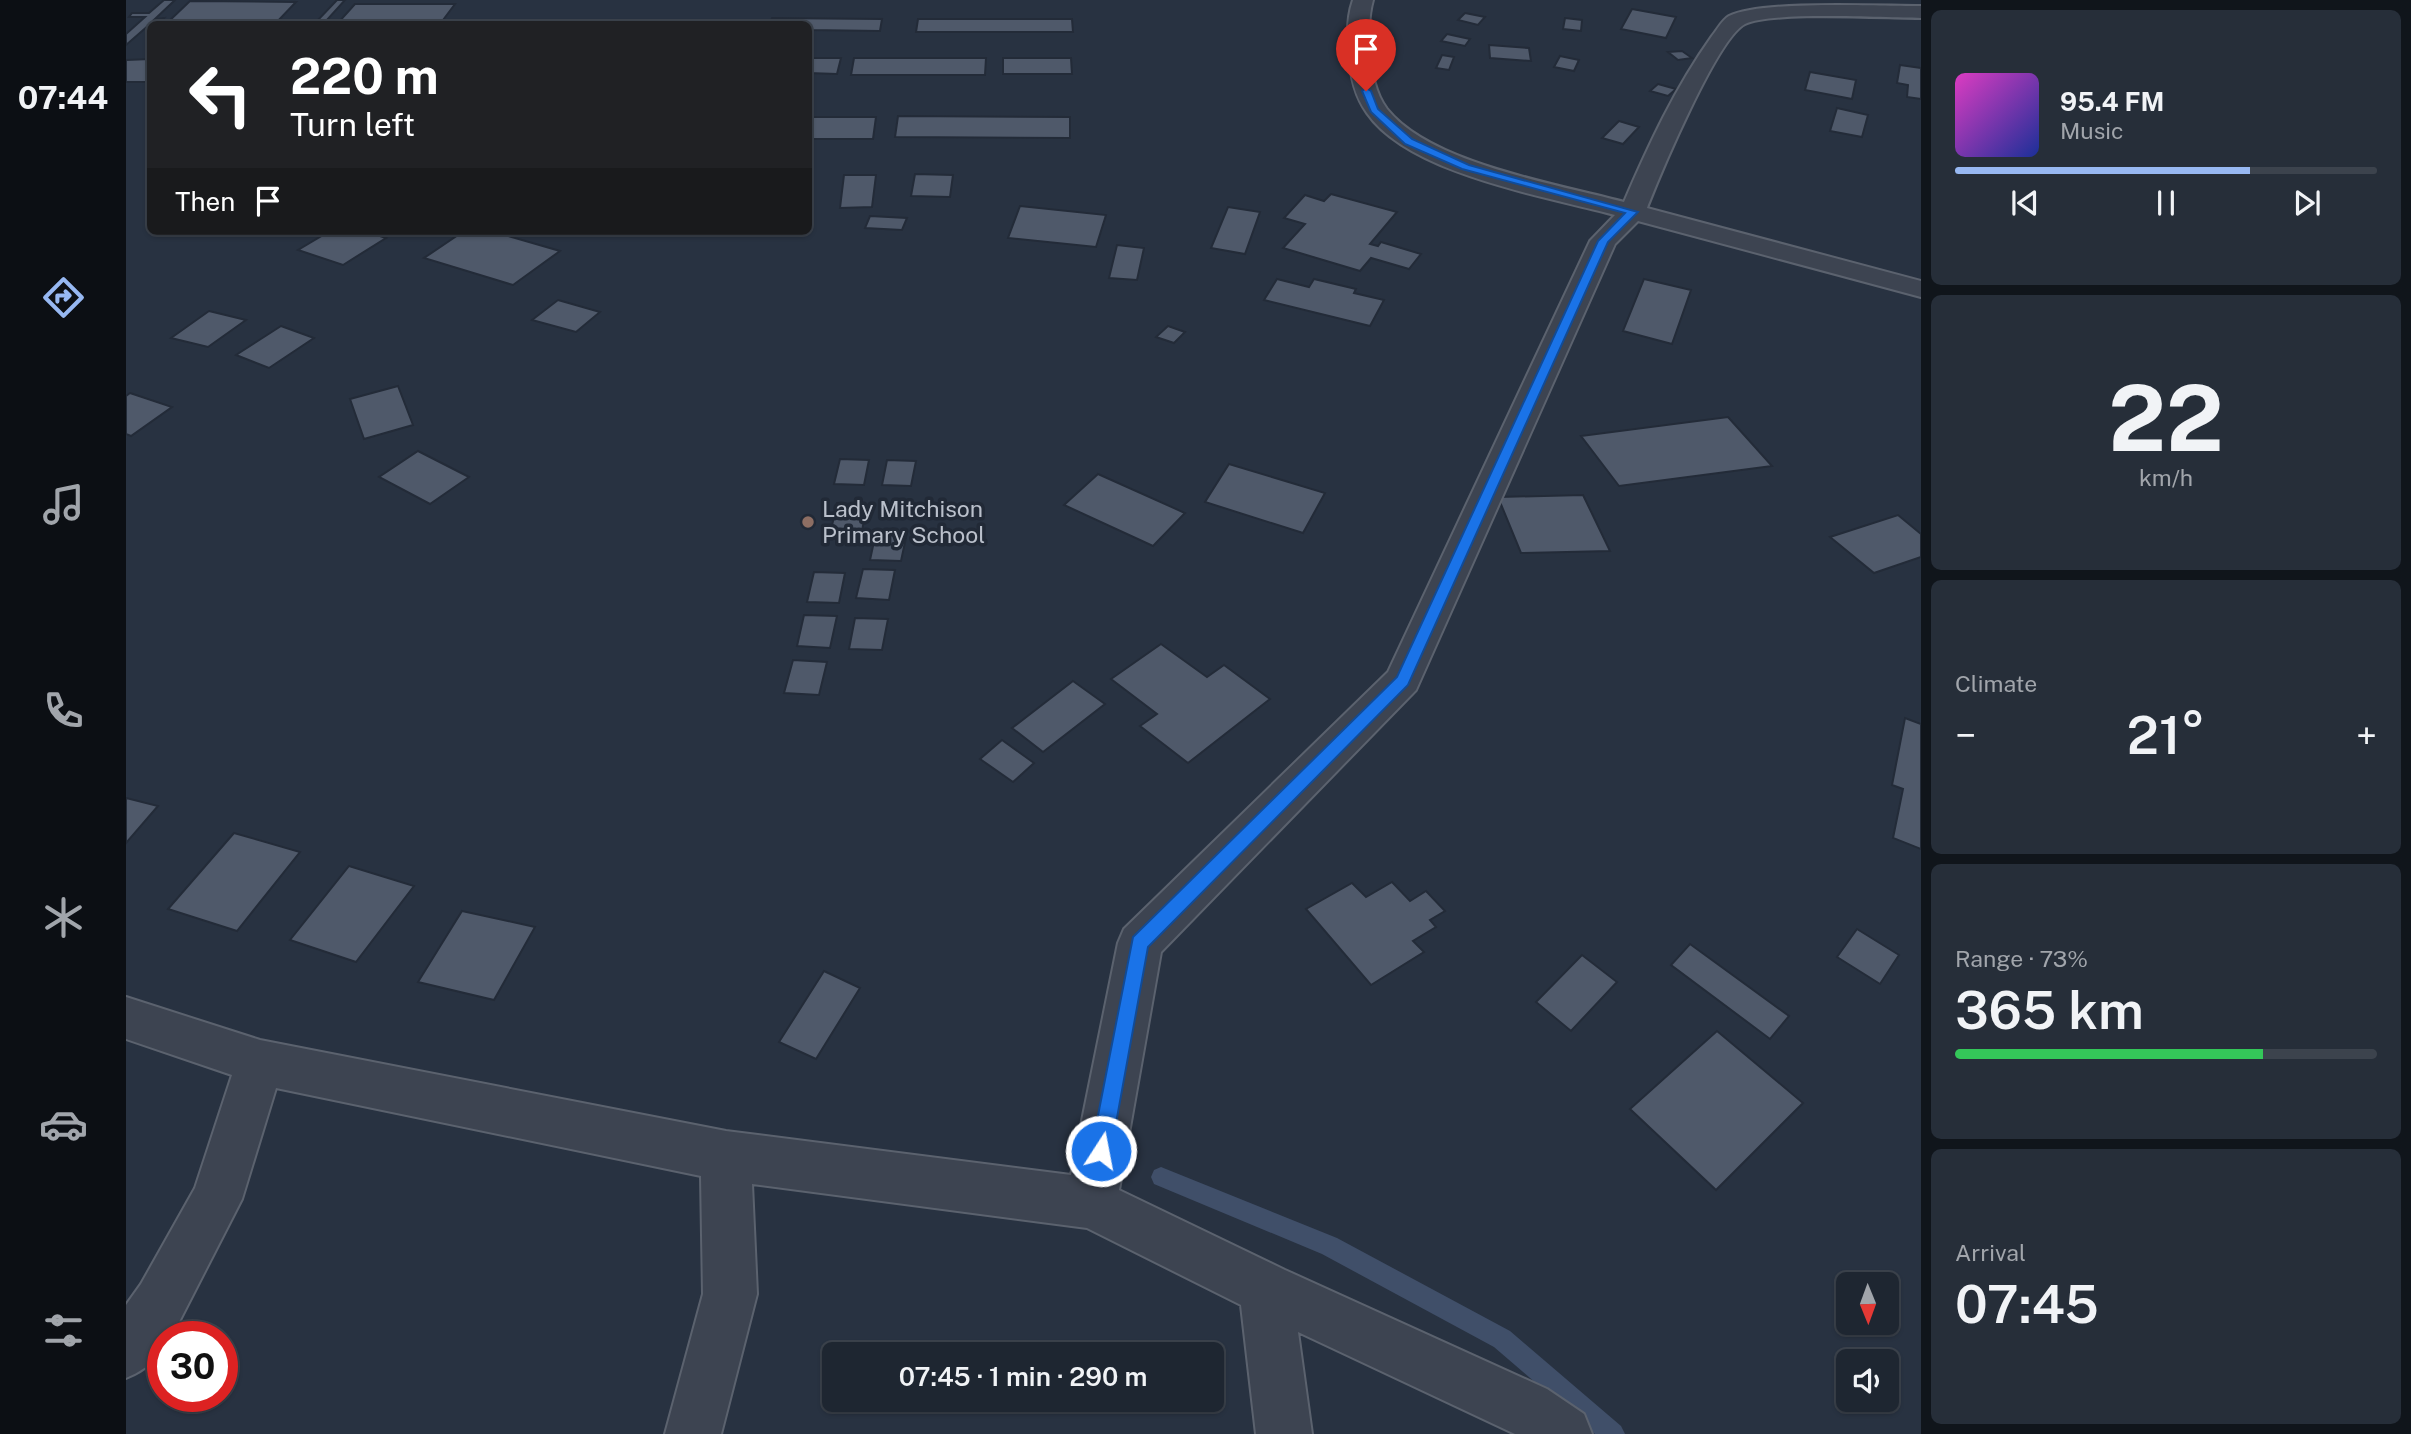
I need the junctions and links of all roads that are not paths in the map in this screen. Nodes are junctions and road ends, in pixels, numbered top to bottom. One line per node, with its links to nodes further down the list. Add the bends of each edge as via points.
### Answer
1 (1363, 0): 3 (street, via 1358,11 1359,72 1374,110 1409,142 1465,167)
2 (1921, 12): 3 (street, via 1784,12 1734,21 1669,126)
3 (1632, 212): 4 (street); 8 (street, via 1603,241 1403,680 1140,943)
4 (1921, 289)
5 (126, 1018): 6 (street)
6 (260, 1062): 7 (street); 10 (street, via 217,1199 160,1303)
7 (726, 1156): 8 (street); 11 (street, via 730,1294)
8 (1091, 1203): 9 (street)
9 (1266, 1289): 12 (street); 13 (street, via 1527,1409)
10 (126, 1351)
11 (693, 1434)
12 (1284, 1434)
13 (1564, 1434)

